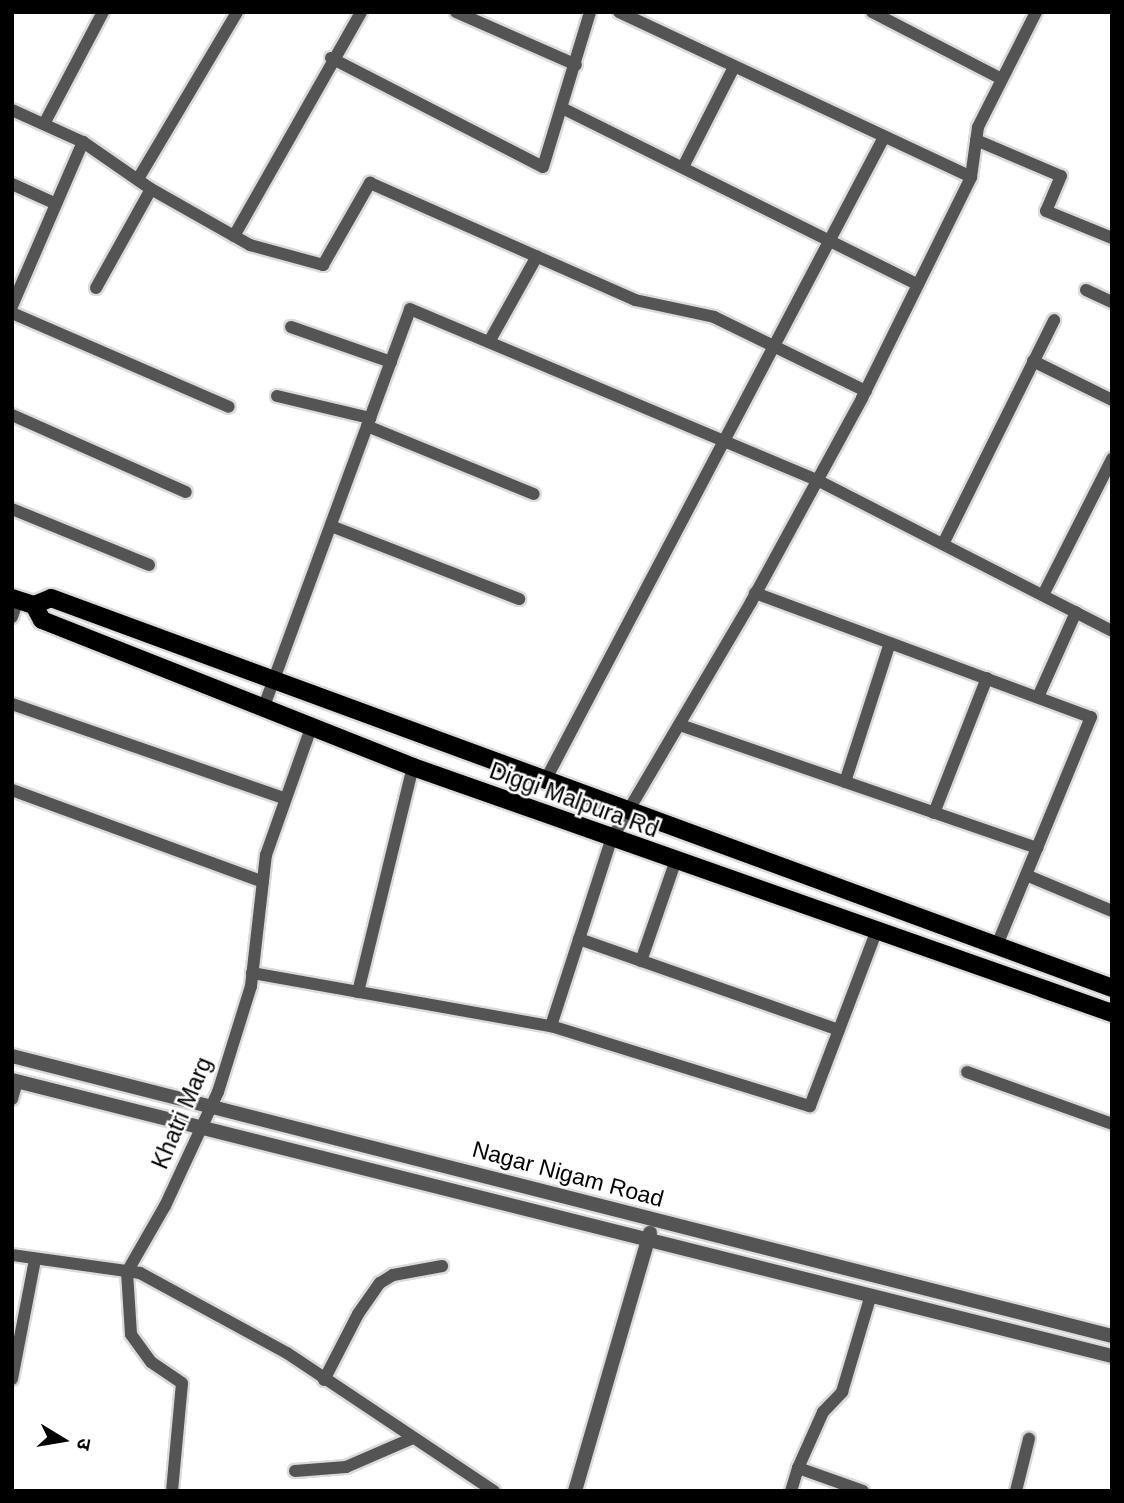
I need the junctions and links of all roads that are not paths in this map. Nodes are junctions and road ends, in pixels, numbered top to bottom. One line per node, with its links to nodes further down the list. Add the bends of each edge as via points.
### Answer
1 (103, 12): 15 (street)
2 (237, 12): 21 (street)
3 (362, 12): 9 (street)
4 (456, 12): 10 (street)
5 (590, 12): 10 (street)
6 (619, 12): 11 (street)
7 (872, 12): 12 (street)
8 (1035, 12): 12 (street)
9 (331, 58): 13 (street, via 543,167); 25 (street)
10 (576, 65): 13 (street)
11 (734, 67): 16 (street); 19 (street)
12 (1002, 79): 17 (street)
13 (564, 109): 19 (street)
14 (12, 110): 15 (street)
15 (44, 124): 18 (street)
16 (884, 137): 20 (street); 27 (street)
17 (976, 140): 20 (street); 26 (street, via 1061,176 1046,211)
18 (83, 142): 21 (street); 24 (street)
19 (683, 167): 27 (street)
20 (971, 177): 29 (street)
21 (138, 179): 23 (street)
22 (12, 184): 24 (street)
23 (151, 189): 25 (street); 30 (street)
24 (56, 204): 32 (street)
25 (234, 236): 28 (street, via 250,245 323,265 370,183)
26 (1112, 238)
27 (829, 241): 29 (street); 38 (street)
28 (537, 257): 37 (street); 38 (street, via 635,300 714,317)
29 (918, 285): 41 (street)
30 (96, 288)
31 (1086, 290): 33 (street)
32 (14, 297)
33 (1112, 302)
34 (12, 313): 44 (street)
35 (1054, 320): 39 (street)
36 (291, 327): 40 (street)
37 (489, 342): 40 (street, via 410,309); 47 (street)
38 (775, 344): 41 (street); 47 (street)
39 (1033, 361): 43 (street); 54 (street)
40 (391, 362): 46 (street)
41 (866, 391): 49 (street)
42 (277, 396): 46 (street)
43 (1112, 400)
44 (229, 407)
45 (12, 415): 50 (street)
46 (368, 422): 51 (street); 53 (street)
47 (724, 440): 49 (street); 71 (street)
48 (1112, 459): 57 (street)
49 (817, 480): 54 (street); 56 (street)
50 (186, 492)
51 (534, 494)
52 (12, 509): 55 (street)
53 (331, 526): 58 (street); 64 (street)
54 (943, 544): 57 (street)
55 (149, 565)
56 (755, 593): 62 (street); 68 (street)
57 (1043, 595): 60 (street)
58 (519, 599)
59 (19, 605): 64 (main road, Diggi Malpura Rd, via 51,598); 67 (main road, Diggi Malpura Rd, via 42,620)
60 (1076, 612): 61 (street); 65 (street)
61 (1112, 631)
62 (890, 643): 63 (street); 72 (street)
63 (987, 678): 65 (street); 76 (street)
64 (274, 680): 67 (street); 71 (main road, Diggi Malpura Rd)
65 (1038, 697): 78 (street, via 1091,717)
66 (12, 704): 74 (street)
67 (264, 709): 69 (main road, Diggi Malpura Rd)
68 (680, 725): 72 (street); 75 (street)
69 (312, 728): 70 (main road, Diggi Malpura Rd); 74 (street, Khatri Marg)
70 (413, 768): 77 (main road, Diggi Malpura Rd); 89 (street)
71 (546, 779): 75 (main road, Diggi Malpura Rd)
72 (845, 782): 76 (street)
73 (12, 790): 81 (street)
74 (284, 799): 81 (street, Khatri Marg)
75 (629, 809): 77 (street); 85 (main road, Diggi Malpura Rd)
76 (934, 813): 78 (street)
77 (611, 840): 79 (main road, Diggi Malpura Rd); 84 (street)
78 (1037, 848): 80 (street)
79 (675, 863): 83 (main road, Diggi Malpura Rd); 86 (street)
80 (1026, 875): 82 (street); 85 (street)
81 (262, 882): 87 (street, Khatri Marg)
82 (1112, 911)
83 (876, 932): 90 (main road, Diggi Malpura Rd); 92 (street)
84 (579, 939): 86 (street); 91 (street)
85 (997, 945): 88 (main road, Diggi Malpura Rd)
86 (641, 961): 92 (street)
87 (253, 973): 89 (street); 97 (street, Khatri Marg)
88 (1112, 988)
89 (358, 992): 91 (street)
90 (1112, 1013)
91 (551, 1026): 92 (street, via 810,1106)
92 (839, 1030)
93 (12, 1056): 97 (street, Nagar Nigam Road)
94 (967, 1072): 99 (street)
95 (15, 1081): 96 (street); 98 (street, Nagar Nigam Road)
96 (12, 1099)
97 (210, 1106): 98 (street, Khatri Marg); 100 (street, Nagar Nigam Road)
98 (202, 1125): 101 (street, Nagar Nigam Road); 105 (street, Khatri Marg, via 165,1206)
99 (1112, 1125)
100 (654, 1222): 101 (street); 107 (street, Nagar Nigam Road)
101 (647, 1239): 106 (street, Nagar Nigam Road); 117 (street)
102 (12, 1255): 103 (street)
103 (35, 1258): 105 (street); 109 (street)
104 (442, 1266): 110 (street, via 393,1275 380,1283 358,1314)
105 (127, 1272): 110 (street, via 140,1273); 115 (street, via 131,1334 151,1362 182,1383)
106 (871, 1295): 108 (street, Nagar Nigam Road); 113 (street, via 842,1392 823,1412)
107 (1112, 1336)
108 (1112, 1356)
109 (12, 1379)
110 (324, 1380): 111 (street)
111 (413, 1438): 114 (street, via 346,1467); 116 (street)
112 (1029, 1439): 120 (street)
113 (799, 1468): 118 (street); 119 (street)
114 (295, 1471)
115 (172, 1491)
116 (494, 1491)
117 (575, 1491)
118 (792, 1491)
119 (863, 1491)
120 (1016, 1491)

